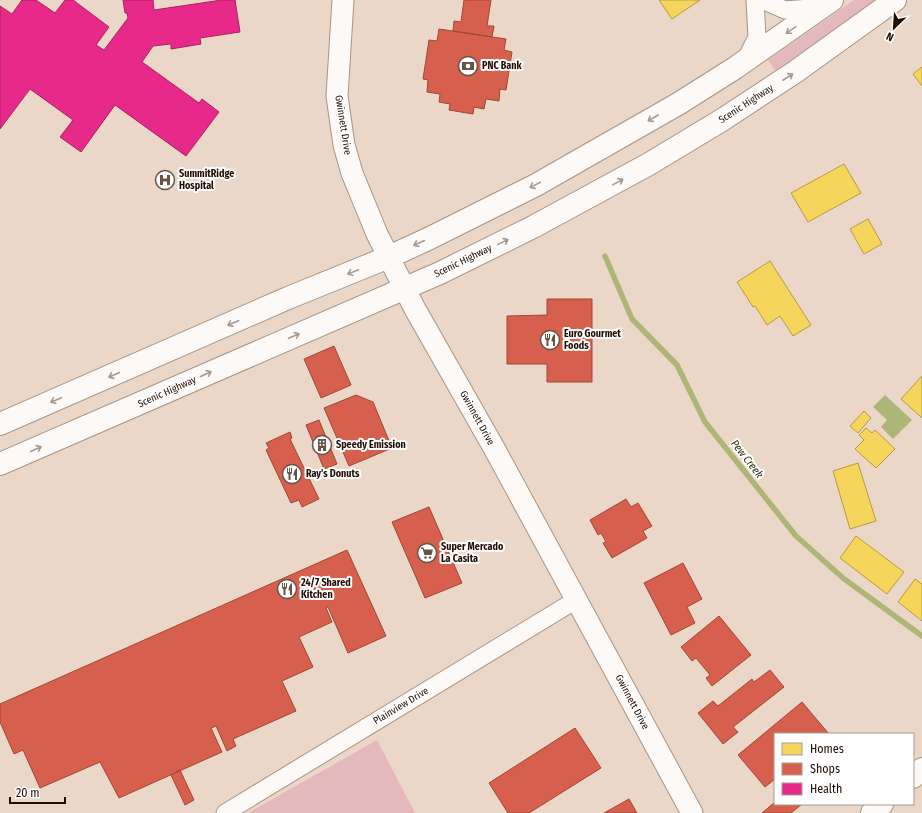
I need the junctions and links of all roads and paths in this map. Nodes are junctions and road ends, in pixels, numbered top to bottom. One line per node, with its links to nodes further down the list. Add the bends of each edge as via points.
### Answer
1 (343, 0): 7 (street, Gwinnett Drive, via 337,96 344,145 352,173)
2 (755, 0): 6 (street, via 757,37)
3 (762, 0): 5 (street, via 785,10)
4 (895, 0): 8 (main road, Scenic Highway, one-way to 4, via 526,231 649,164 795,72)
5 (828, 3): 6 (main road, one-way to 6)
6 (745, 61): 7 (main road, one-way to 7, via 678,104 536,185)
7 (389, 257): 8 (street, Gwinnett Drive); 9 (main road, one-way to 9, via 288,298)
8 (404, 288): 10 (main road, Scenic Highway, one-way to 8); 11 (street, Gwinnett Drive)
9 (0, 424)
10 (0, 464)
11 (576, 600): 15 (street, Plainview Drive); 16 (street, Gwinnett Drive)
12 (922, 769): 13 (main road)
13 (914, 776)
14 (881, 805): 17 (main road)
15 (225, 813)
16 (692, 813)
17 (872, 813)

